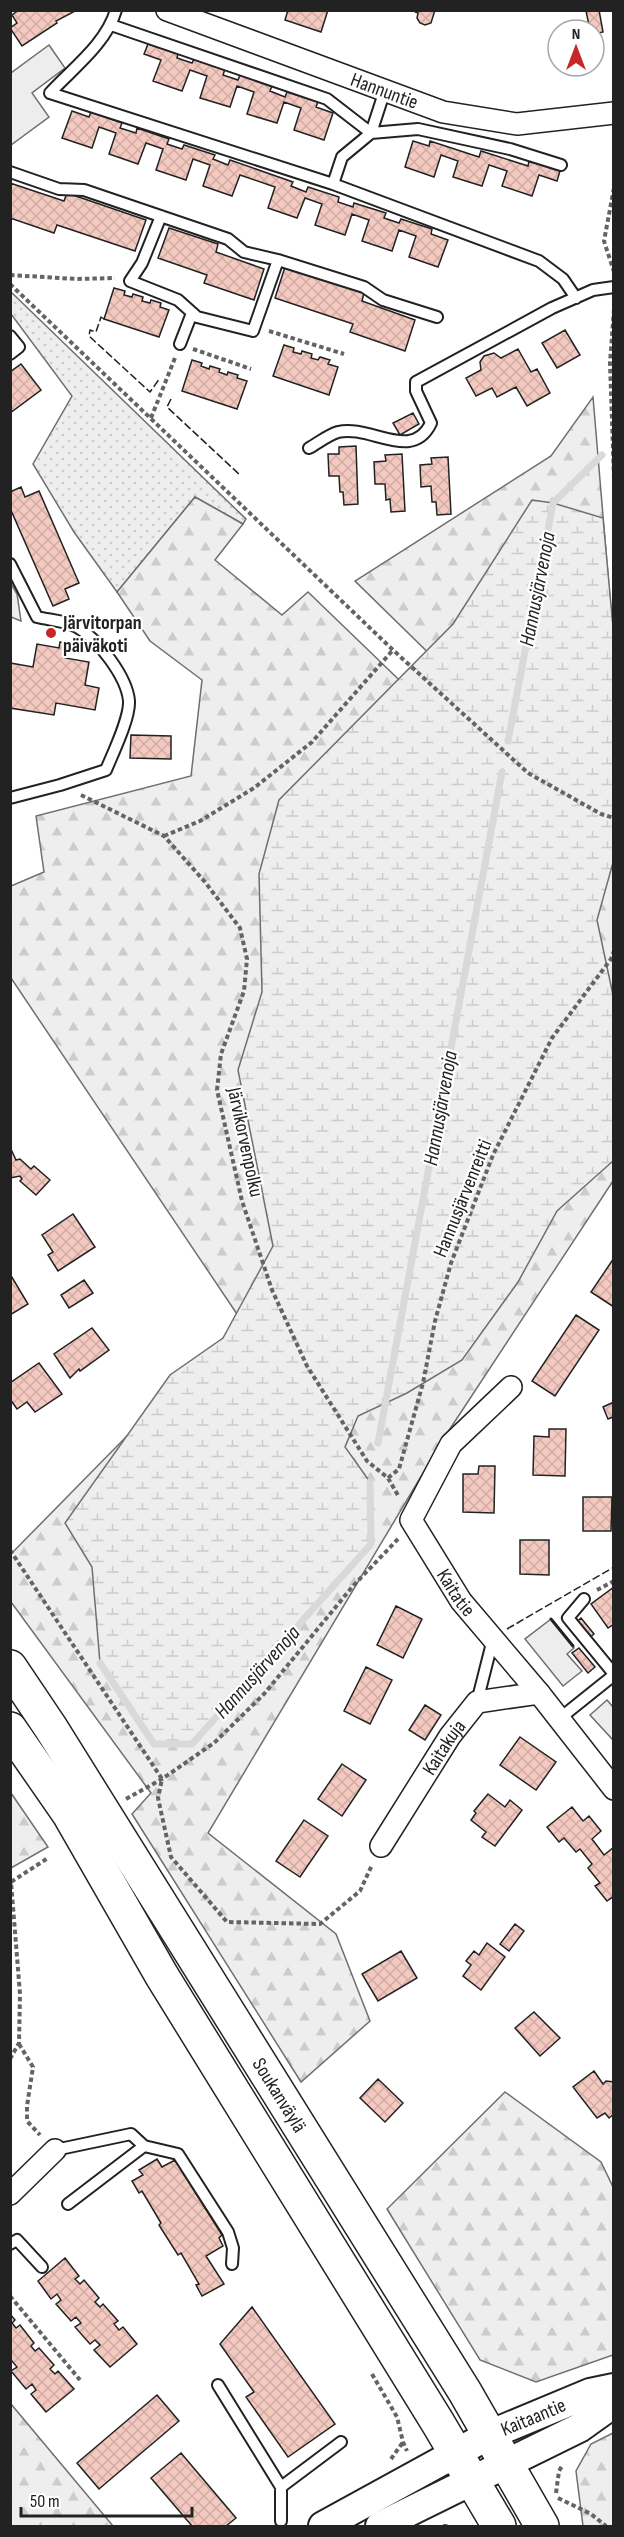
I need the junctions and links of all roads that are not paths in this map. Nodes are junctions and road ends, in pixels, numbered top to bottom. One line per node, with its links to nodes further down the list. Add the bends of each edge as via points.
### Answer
1 (116, 10): 3 (lane)
2 (167, 10): 4 (street, Hannuntie)
3 (111, 25): 6 (lane, via 327,99); 9 (lane, via 50,93)
4 (385, 90): 5 (street, Hannuntie, via 443,112 517,123); 6 (lane)
5 (614, 113)
6 (370, 133): 7 (lane, via 418,129 510,149); 9 (lane, via 342,157)
7 (561, 165)
8 (10, 172): 10 (lane, via 59,189 84,190)
9 (333, 184): 13 (lane, via 539,261 563,279)
10 (160, 216): 11 (lane, via 228,239 244,252); 14 (lane, via 142,263 130,281 178,300)
11 (278, 260): 14 (lane, via 253,331 197,318); 15 (lane, via 364,286 383,300)
12 (614, 287): 13 (lane)
13 (576, 298): 19 (lane, via 416,382 416,391 431,423 414,442 364,432 338,432)
14 (192, 313): 17 (lane)
15 (437, 317)
16 (10, 336): 18 (lane, via 19,347)
17 (180, 344)
18 (10, 354)
19 (309, 448)
20 (10, 564): 21 (lane, via 37,617 77,627 108,655 123,678 129,702 120,739 106,770)
21 (10, 798)
22 (511, 1387): 24 (street, Kaitatie, via 451,1444 411,1520 461,1601)
23 (584, 1599): 26 (lane, via 568,1618)
24 (494, 1639): 27 (street, Kaitatie); 28 (lane)
25 (10, 1667): 43 (main road, Soukanväylä)
26 (614, 1674): 29 (lane)
27 (539, 1693): 28 (street, Kaitakuja); 29 (street, Kaitatie)
28 (477, 1702): 32 (street, Kaitakuja, via 450,1736)
29 (559, 1719): 31 (street, Kaitatie)
30 (10, 1729): 45 (main road, Soukanväylä, via 69,1814 162,1976)
31 (614, 1789)
32 (381, 1846)
33 (144, 2146): 34 (lane, via 131,2134); 36 (lane); 38 (lane, via 178,2154 228,2232)
34 (55, 2150): 35 (street)
35 (10, 2194)
36 (68, 2204)
37 (10, 2244): 39 (lane, via 17,2240)
38 (232, 2264)
39 (42, 2267)
40 (218, 2385): 48 (lane)
41 (614, 2388): 43 (main road, Kaitaantie, via 590,2393)
42 (614, 2403): 46 (main road, Kaitaantie, via 579,2428)
43 (489, 2435): 45 (main road, Kaitaantie); 46 (main road, Soukanväylä)
44 (341, 2442): 48 (lane)
45 (455, 2453): 47 (main road, Soukanväylä); 50 (main road, Kaitaantie)
46 (507, 2465): 47 (main road, Kaitaantie); 53 (main road, Soukanväylä)
47 (472, 2482): 51 (main road, Kaitaantie); 52 (main road, Soukanväylä)
48 (281, 2487): 49 (lane)
49 (281, 2521)
50 (323, 2526)
51 (380, 2526)
52 (499, 2526)
53 (542, 2526)

